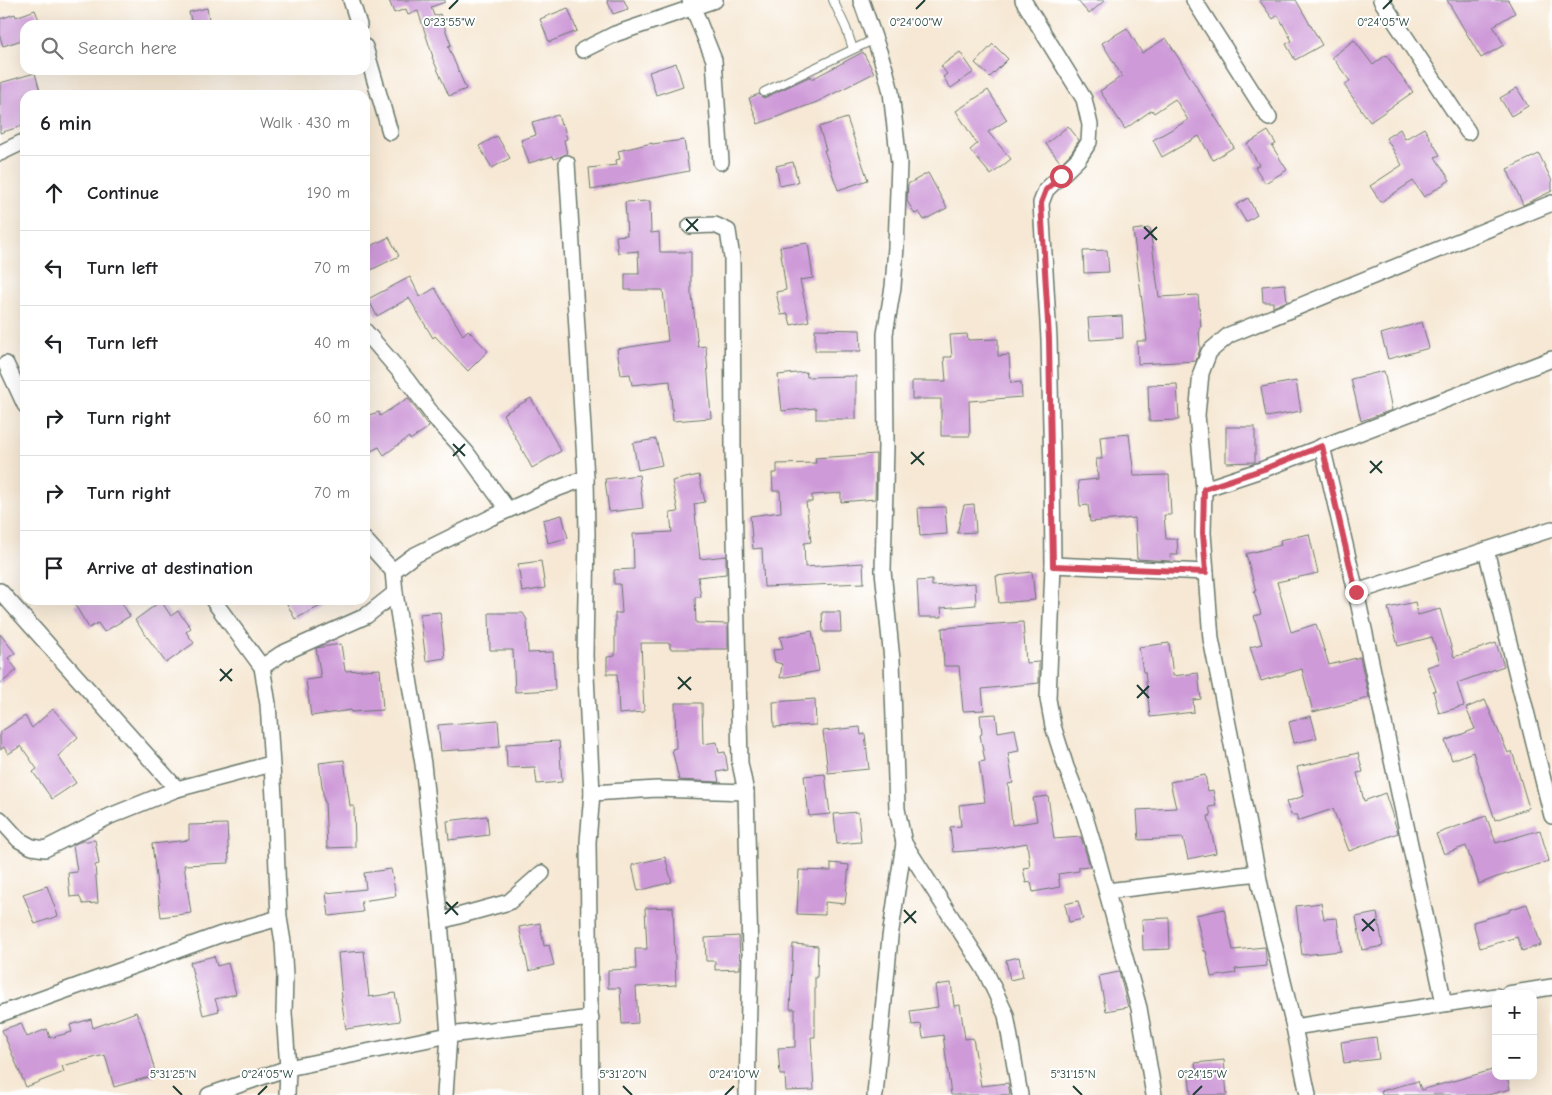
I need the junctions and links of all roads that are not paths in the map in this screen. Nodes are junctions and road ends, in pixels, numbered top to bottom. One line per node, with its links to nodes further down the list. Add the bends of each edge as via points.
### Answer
1 (351, 0): 9 (street)
2 (715, 0): 8 (street)
3 (833, 0): 11 (lane)
4 (861, 0): 10 (street)
5 (1023, 0): 35 (street, via 1084,99 1090,125 1089,142 1078,160 1046,190 1041,203 1049,339)
6 (1194, 0): 15 (street)
7 (1381, 0): 17 (street)
8 (692, 4): 12 (street); 20 (street, via 714,60)
9 (357, 20)
10 (875, 39): 11 (lane); 49 (street, via 892,92 899,163 896,241 885,334 883,571 892,660 897,809)
11 (853, 49): 14 (lane)
12 (583, 50)
13 (370, 64): 16 (street)
14 (764, 92)
15 (1269, 118)
16 (390, 132)
17 (1468, 132)
18 (20, 143): 19 (street)
19 (0, 153)
20 (721, 162)
21 (567, 164): 29 (street)
22 (1552, 203): 30 (street, via 1229,335 1209,352 1201,373 1197,415)
23 (690, 226): 45 (street, via 716,225 728,232 732,258 740,763)
24 (370, 337): 31 (street, via 466,452)
25 (1552, 360): 28 (street)
26 (6, 364): 27 (street)
27 (20, 394)
28 (1322, 446): 30 (street); 39 (street)
29 (586, 478): 31 (street); 46 (street, via 585,656)
30 (1204, 489): 37 (street)
31 (508, 510): 36 (street, via 413,556)
32 (1552, 528): 34 (street)
33 (370, 546): 36 (street)
34 (1486, 550): 39 (street); 47 (street)
35 (1053, 566): 37 (street); 52 (street, via 1048,699 1058,742)
36 (393, 571): 40 (street)
37 (1206, 572): 50 (street, via 1211,638)
38 (0, 591): 44 (street)
39 (1356, 592): 58 (street)
40 (395, 593): 42 (street, via 366,616 281,654); 54 (street, via 423,764)
41 (217, 605): 42 (street)
42 (262, 667): 43 (street, via 268,704)
43 (271, 764): 44 (street); 53 (street)
44 (177, 789): 48 (street, via 110,816 45,849 19,840)
45 (746, 792): 46 (street, via 657,789); 68 (street, via 750,954)
46 (592, 793): 60 (street, via 588,842)
47 (1552, 816)
48 (0, 819)
49 (904, 843): 69 (street, via 890,938); 70 (street, via 985,970 1002,1006)
50 (1258, 873): 52 (street); 61 (street)
51 (542, 874): 54 (street, via 509,902)
52 (1107, 892): 71 (street, via 1139,1008)
53 (279, 918): 59 (street, via 219,935); 63 (street, via 284,959)
54 (440, 921): 62 (street)
55 (1552, 988): 56 (street)
56 (1537, 990)
57 (1492, 997): 58 (street)
58 (1444, 1003): 61 (street)
59 (0, 1014)
60 (591, 1018): 62 (street); 67 (street)
61 (1294, 1027): 72 (street)
62 (449, 1035): 63 (street); 66 (street)
63 (288, 1068): 64 (street); 65 (street)
64 (209, 1095)
65 (287, 1095)
66 (445, 1095)
67 (591, 1095)
68 (747, 1095)
69 (876, 1095)
70 (1020, 1095)
71 (1154, 1095)
72 (1308, 1095)

